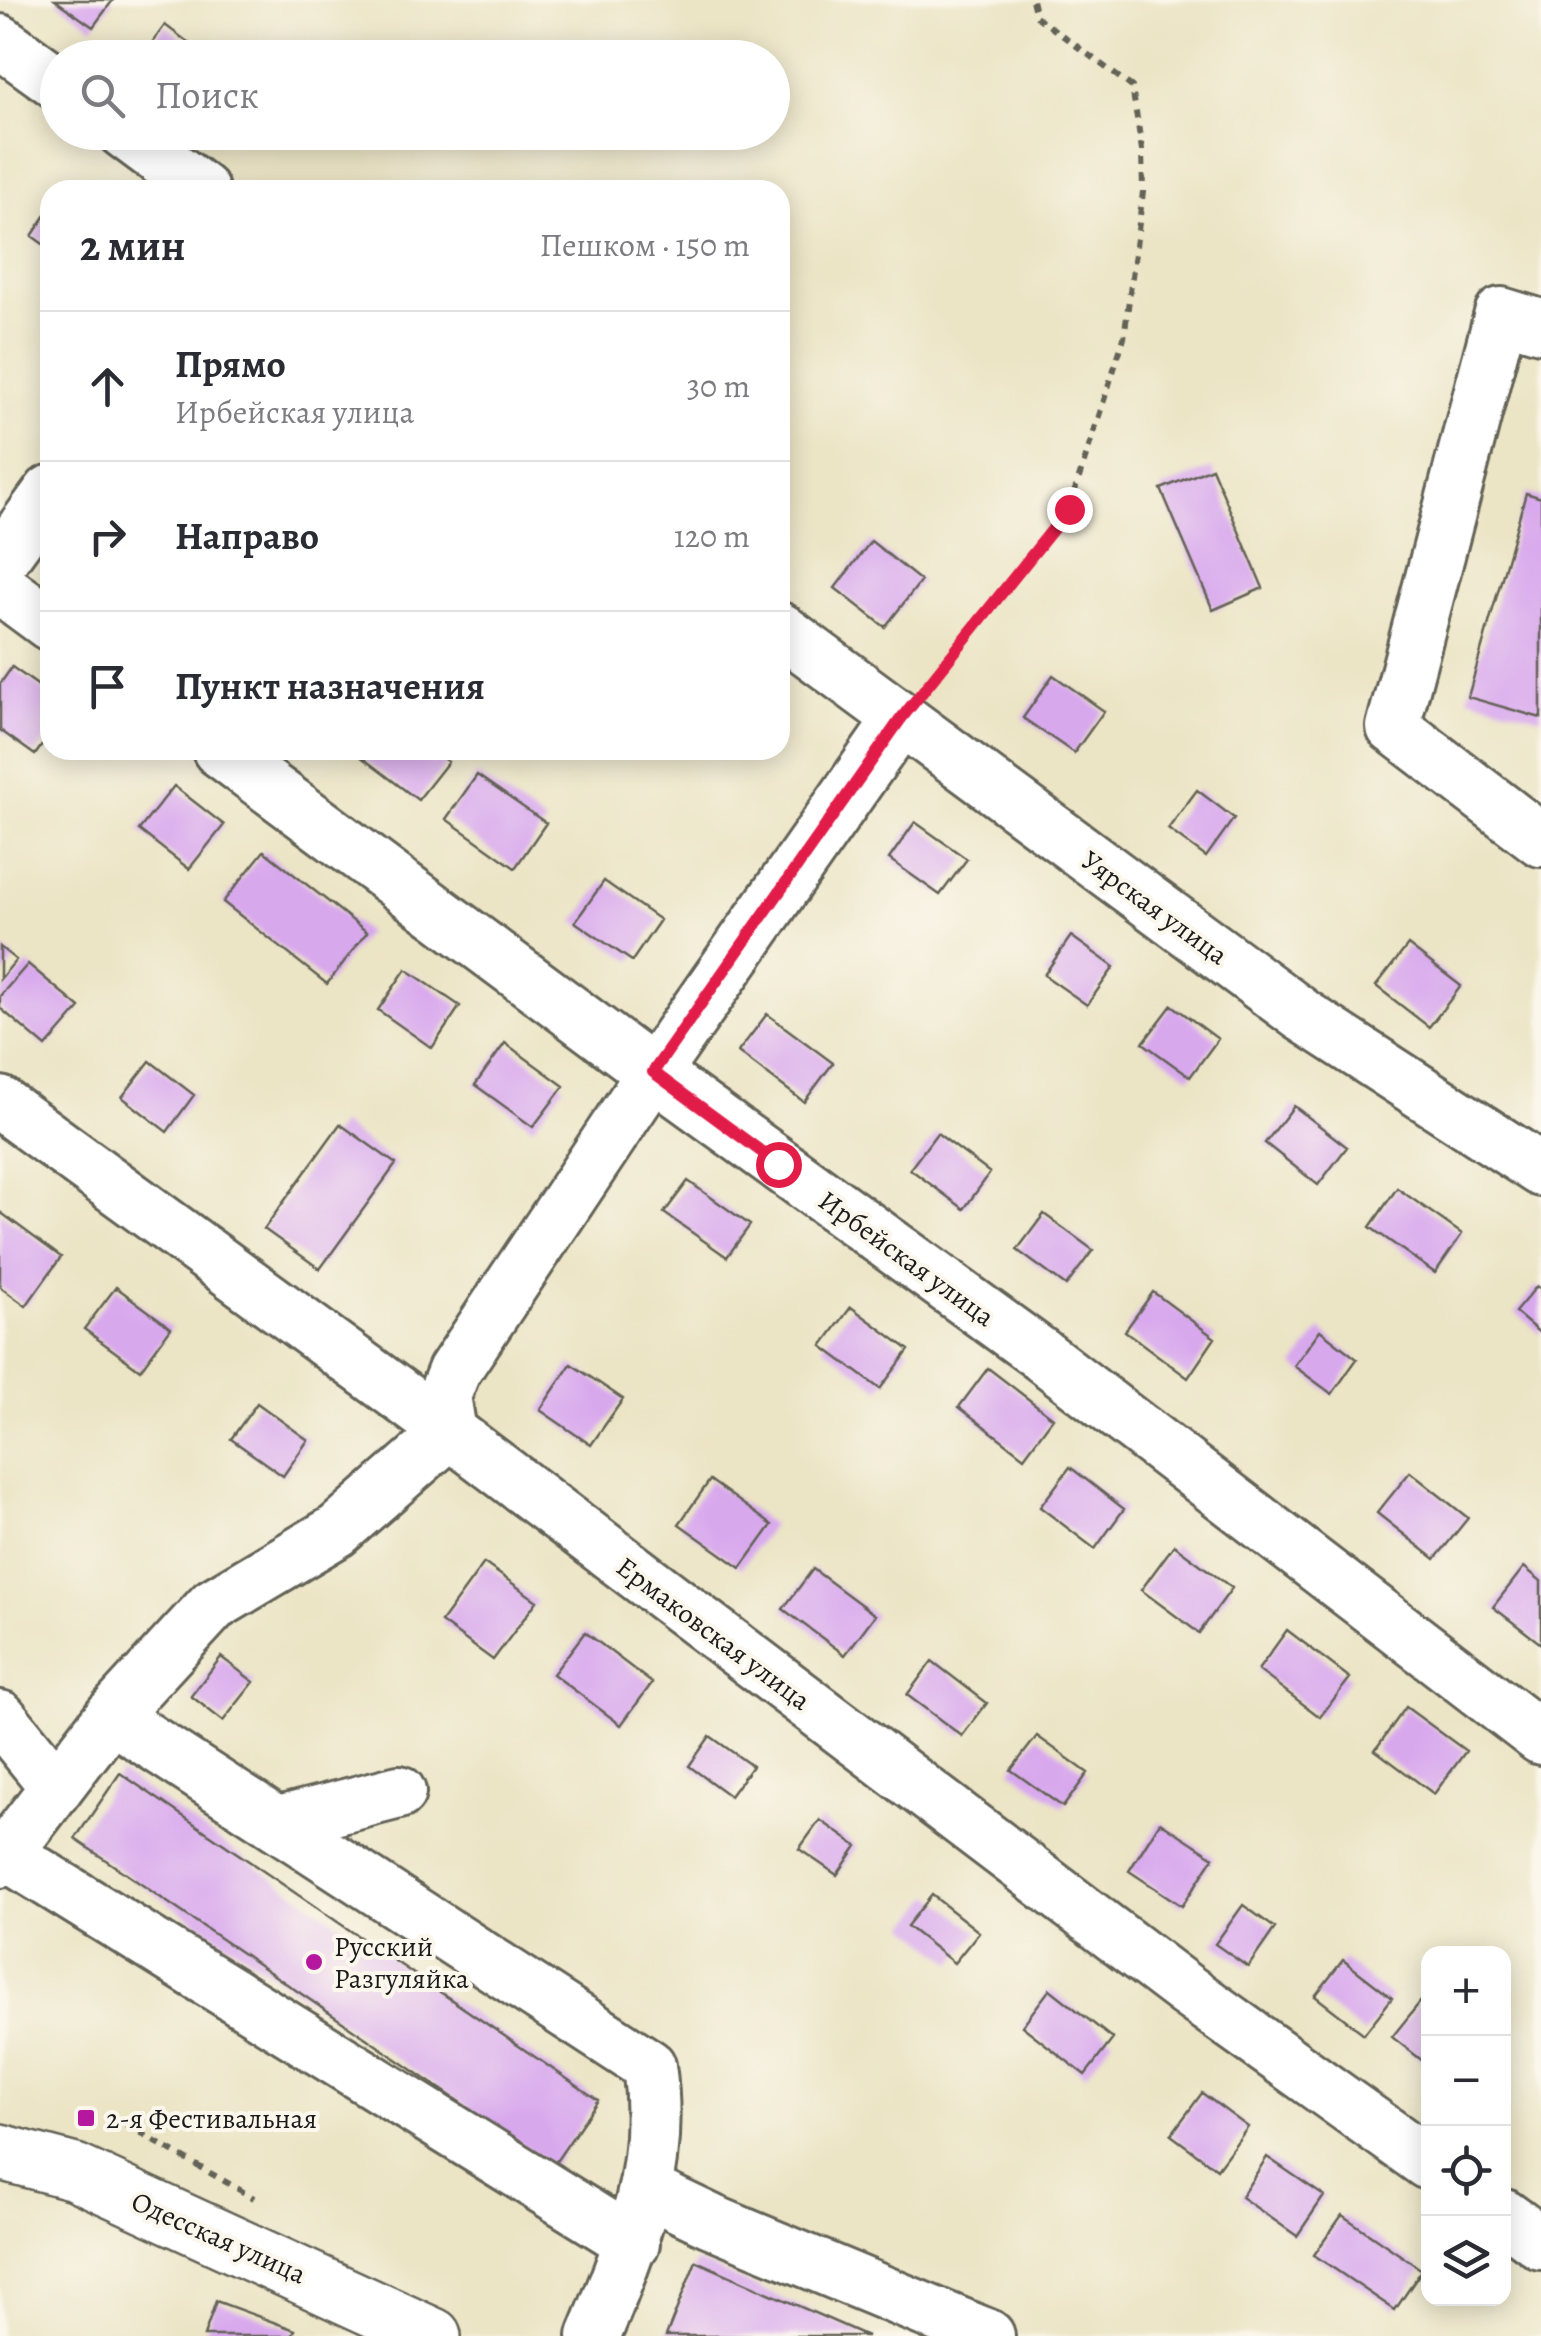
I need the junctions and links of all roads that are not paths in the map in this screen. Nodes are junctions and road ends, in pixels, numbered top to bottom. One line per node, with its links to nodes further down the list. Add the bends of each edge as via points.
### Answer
1 (0, 41): 2 (street)
2 (40, 70)
3 (148, 150): 4 (street)
4 (189, 180)
5 (1541, 326): 13 (street, via 1501,314 1393,727)
6 (40, 506): 7 (street)
7 (0, 561)
8 (0, 587): 9 (street)
9 (40, 617)
10 (790, 637): 11 (street, Уярская улица)
11 (900, 720): 14 (street); 16 (street, Уярская улица, via 1302,1015)
12 (233, 760): 14 (street, Ирбейская улица)
13 (1541, 840)
14 (653, 1072): 17 (street, via 454,1371 444,1396); 20 (street, Ирбейская улица, via 1039,1353)
15 (0, 1103): 17 (street, Ермаковская улица)
16 (1541, 1170)
17 (450, 1432): 18 (street, via 337,1530 213,1605); 26 (street, Ермаковская улица, via 1186,1990)
18 (111, 1716): 21 (street); 23 (street)
19 (0, 1717): 21 (street)
20 (1541, 1738)
21 (57, 1787): 24 (street)
22 (399, 1792): 23 (street)
23 (279, 1823): 27 (street, via 649,2066 655,2108)
24 (3, 1857): 29 (street)
25 (0, 2152): 31 (main road, Одесская улица, via 76,2172)
26 (1421, 2158)
27 (646, 2190): 29 (street); 33 (street)
28 (1511, 2221): 30 (street)
29 (633, 2243): 32 (street)
30 (1541, 2243)
31 (433, 2336)
32 (594, 2336)
33 (988, 2336)

